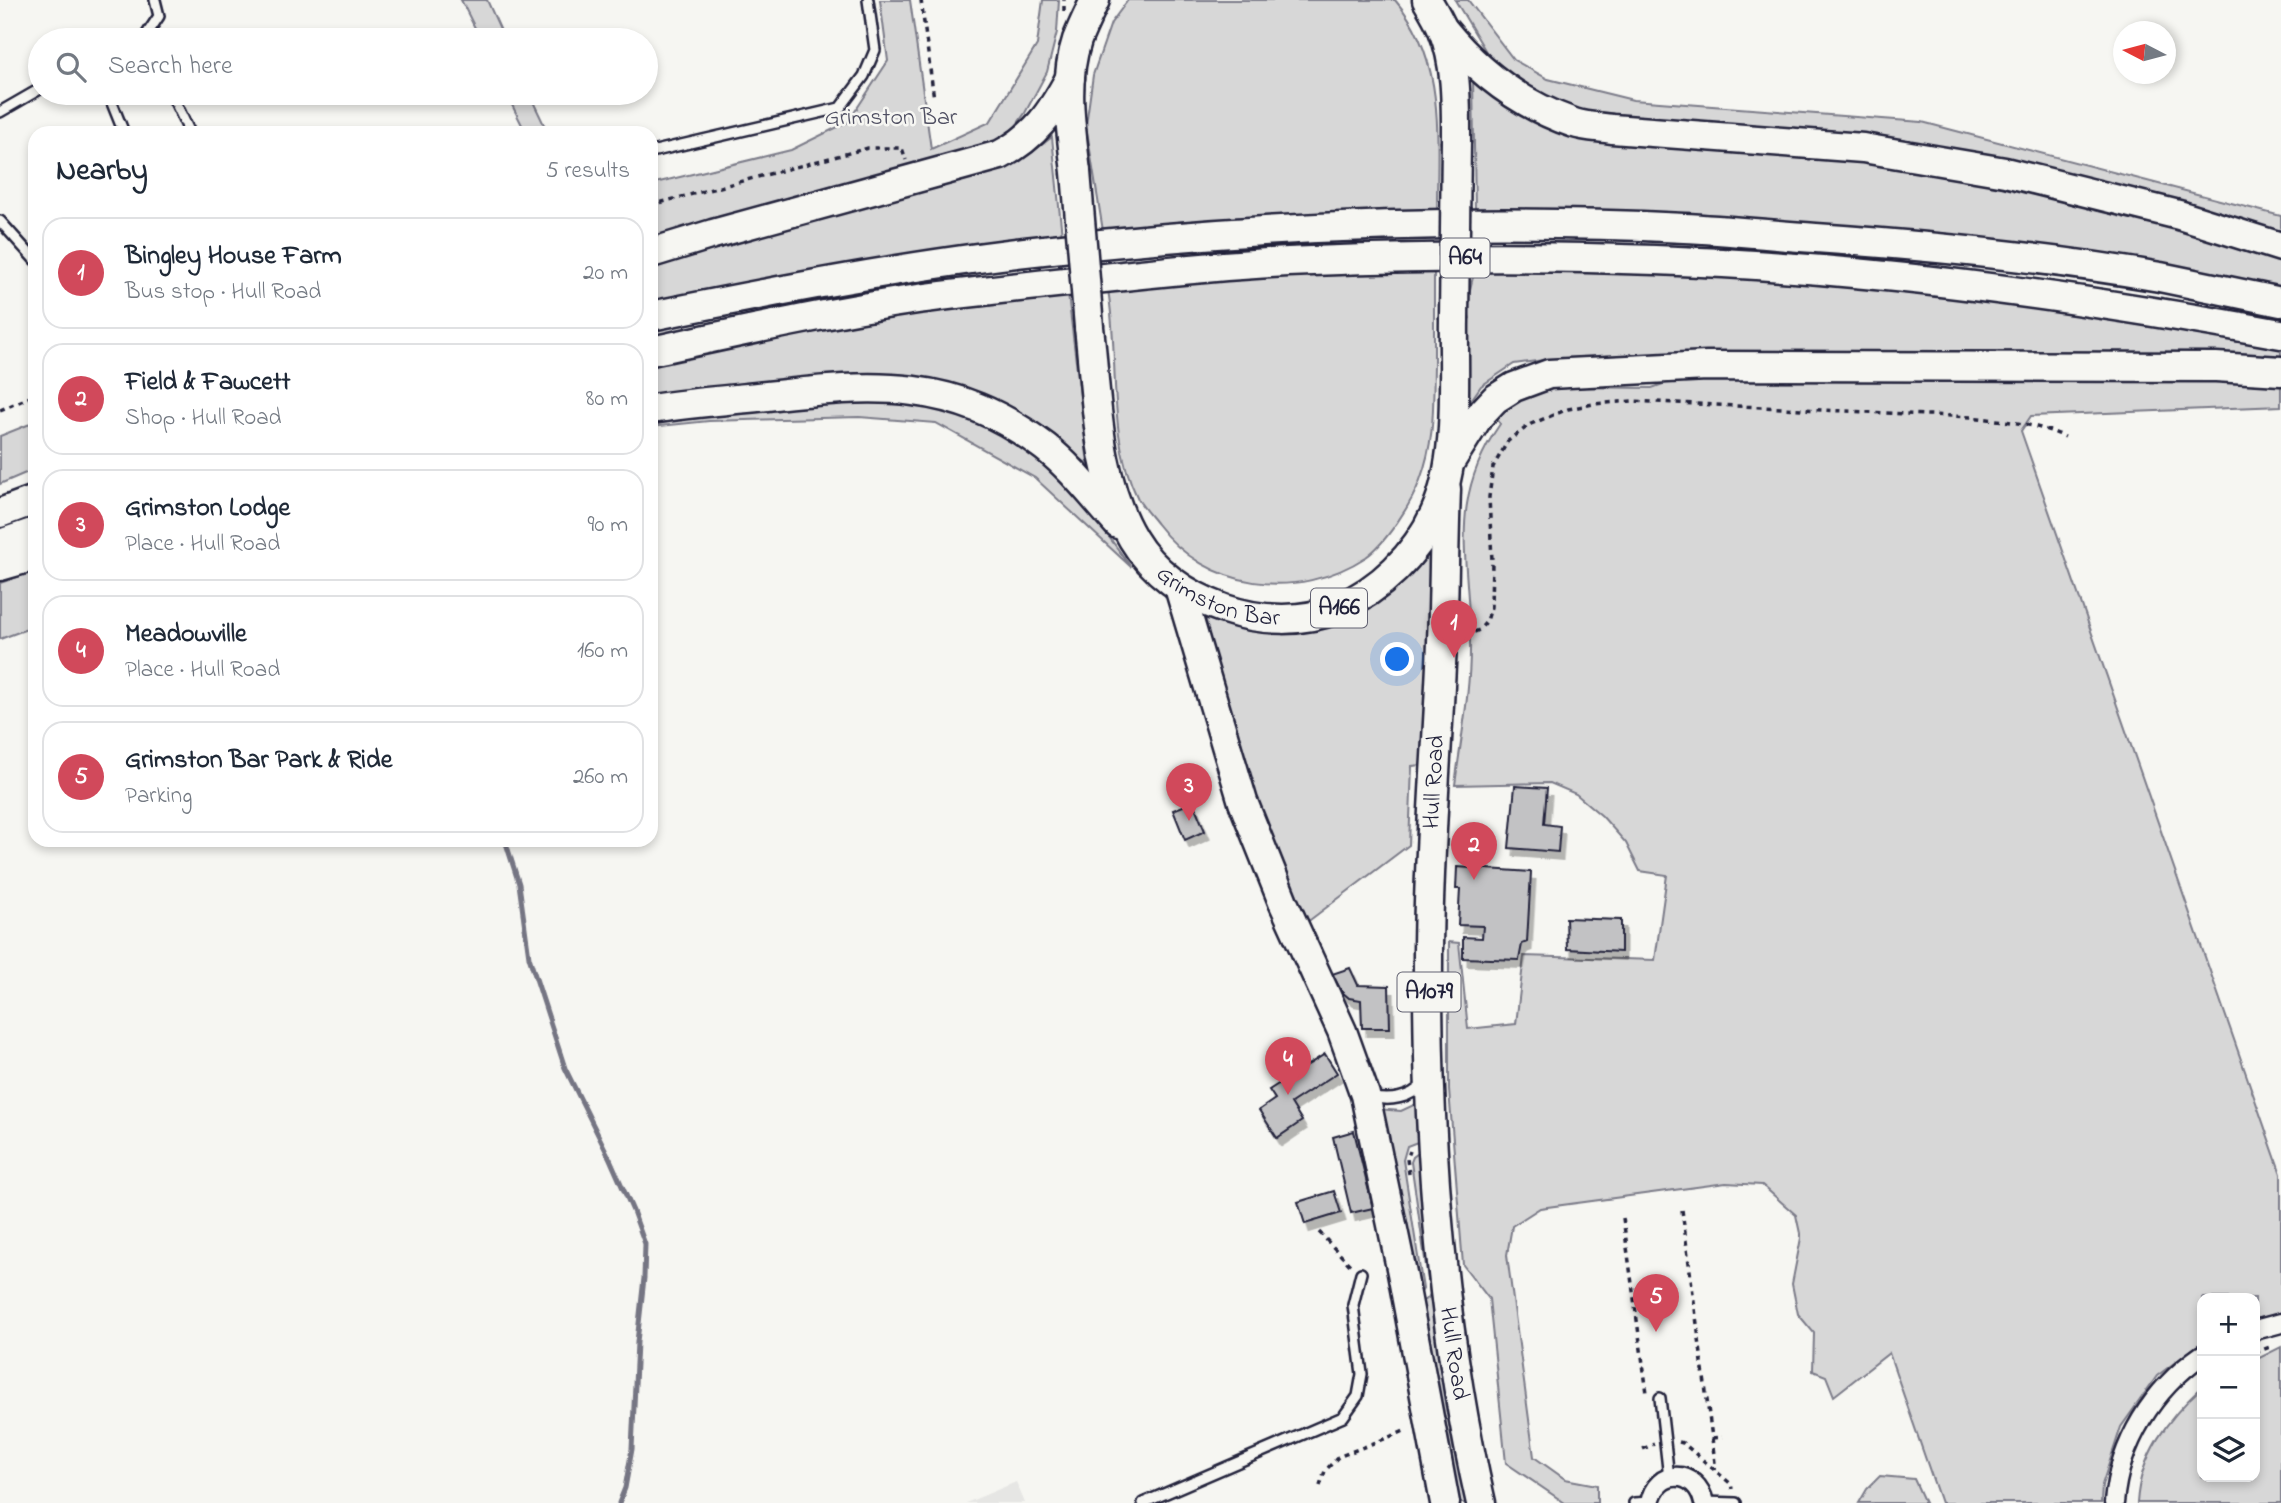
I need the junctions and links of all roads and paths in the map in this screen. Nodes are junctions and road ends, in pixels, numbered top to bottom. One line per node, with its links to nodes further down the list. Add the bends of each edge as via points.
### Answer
1 (155, 0): 7 (lane, via 159,16)
2 (868, 0): 18 (lane, via 875,50 864,76 840,108)
3 (921, 0): 12 (path)
4 (1079, 0): 9 (main road, A166)
5 (1095, 0): 9 (main road, Grimston Bar / A166)
6 (1427, 0): 8 (main road, Grimston Bar / A166)
7 (152, 28)
8 (1443, 29): 22 (main road, via 1492,80 1576,124 1863,148 1992,170 2179,215); 34 (main road, Grimston Bar / A166, bridge, via 1453,74 1456,141)
9 (1077, 41): 10 (main road, Grimston Bar / A166)
10 (1070, 78): 19 (main road, via 1058,102 1020,144 1000,155); 38 (main road, Grimston Bar / A166, bridge, via 1089,327 1107,475)
11 (28, 96): 15 (lane)
12 (934, 99)
13 (113, 105): 16 (lane)
14 (177, 105): 17 (lane)
15 (0, 112)
16 (121, 126)
17 (187, 126)
18 (658, 150)
19 (914, 180): 20 (path, via 902,148 868,148); 24 (main road)
20 (658, 203)
21 (0, 221): 23 (lane)
22 (2281, 247)
23 (28, 252)
24 (658, 252)
25 (2281, 302): 26 (main road, A64, via 2158,277 1875,242 1684,228 1506,224 1188,237 1024,253 787,288)
26 (658, 315)
27 (2281, 334): 28 (main road, A64, via 2116,305 1862,273 1502,257 1310,261 1019,286 862,309)
28 (658, 350)
29 (2281, 371): 34 (main road, via 1707,366 1549,374 1495,399 1479,416)
30 (28, 398): 32 (path)
31 (658, 408): 38 (main road, via 854,387 922,391 956,399 1018,428 1047,449)
32 (0, 410)
33 (2065, 437): 43 (path, via 2026,424 1971,417 1633,401 1567,410 1531,424 1508,441 1493,467 1487,621 1479,630)
34 (1448, 474): 42 (main road, Grimston Bar / A166, via 1424,533 1388,577 1336,609 1281,618 1252,615 1216,607); 43 (main road, Hull Road / A1079)
35 (28, 503): 36 (main road)
36 (0, 513)
37 (28, 534): 39 (main road)
38 (1133, 541): 42 (main road, Grimston Bar / A166)
39 (0, 544)
40 (28, 558): 41 (main road)
41 (0, 566)
42 (1179, 587): 45 (main road, Hull Road, via 1243,802)
43 (1442, 640): 44 (main road, Hull Road / A1079, via 1428,945)
44 (1429, 1078): 45 (lane, via 1417,1091 1399,1098 1381,1100); 69 (main road, Hull Road / A1079, via 1443,1275)
45 (1365, 1095): 56 (main road, Hull Road)
46 (1682, 1210): 59 (path)
47 (1623, 1218): 55 (path)
48 (1361, 1273): 67 (lane, via 1353,1304 1362,1374 1358,1396 1342,1417)
49 (2281, 1323): 50 (street)
50 (2260, 1329)
51 (2281, 1342): 52 (path)
52 (2260, 1351)
53 (2201, 1356): 73 (street, via 2152,1403 2127,1446)
54 (1660, 1398): 60 (lane)
55 (1647, 1400)
56 (1430, 1426): 65 (path, via 1404,1431 1338,1457 1325,1471); 68 (main road, Hull Road)
57 (1651, 1433): 61 (path)
58 (1722, 1437): 59 (path)
59 (1712, 1438): 63 (path)
60 (1665, 1443): 61 (path); 63 (path, via 1683,1443); 64 (lane)
61 (1653, 1444): 62 (path)
62 (1643, 1449)
63 (1714, 1470): 72 (path, via 1731,1484)
64 (1669, 1478): 66 (street, via 1688,1479 1702,1492); 71 (street, via 1656,1487)
65 (1320, 1486)
66 (1704, 1502): 72 (lane)
67 (1143, 1503)
68 (1445, 1503)
69 (1481, 1503)
70 (1634, 1503): 71 (lane)
71 (1650, 1503)
72 (1734, 1503)
73 (2114, 1503)

